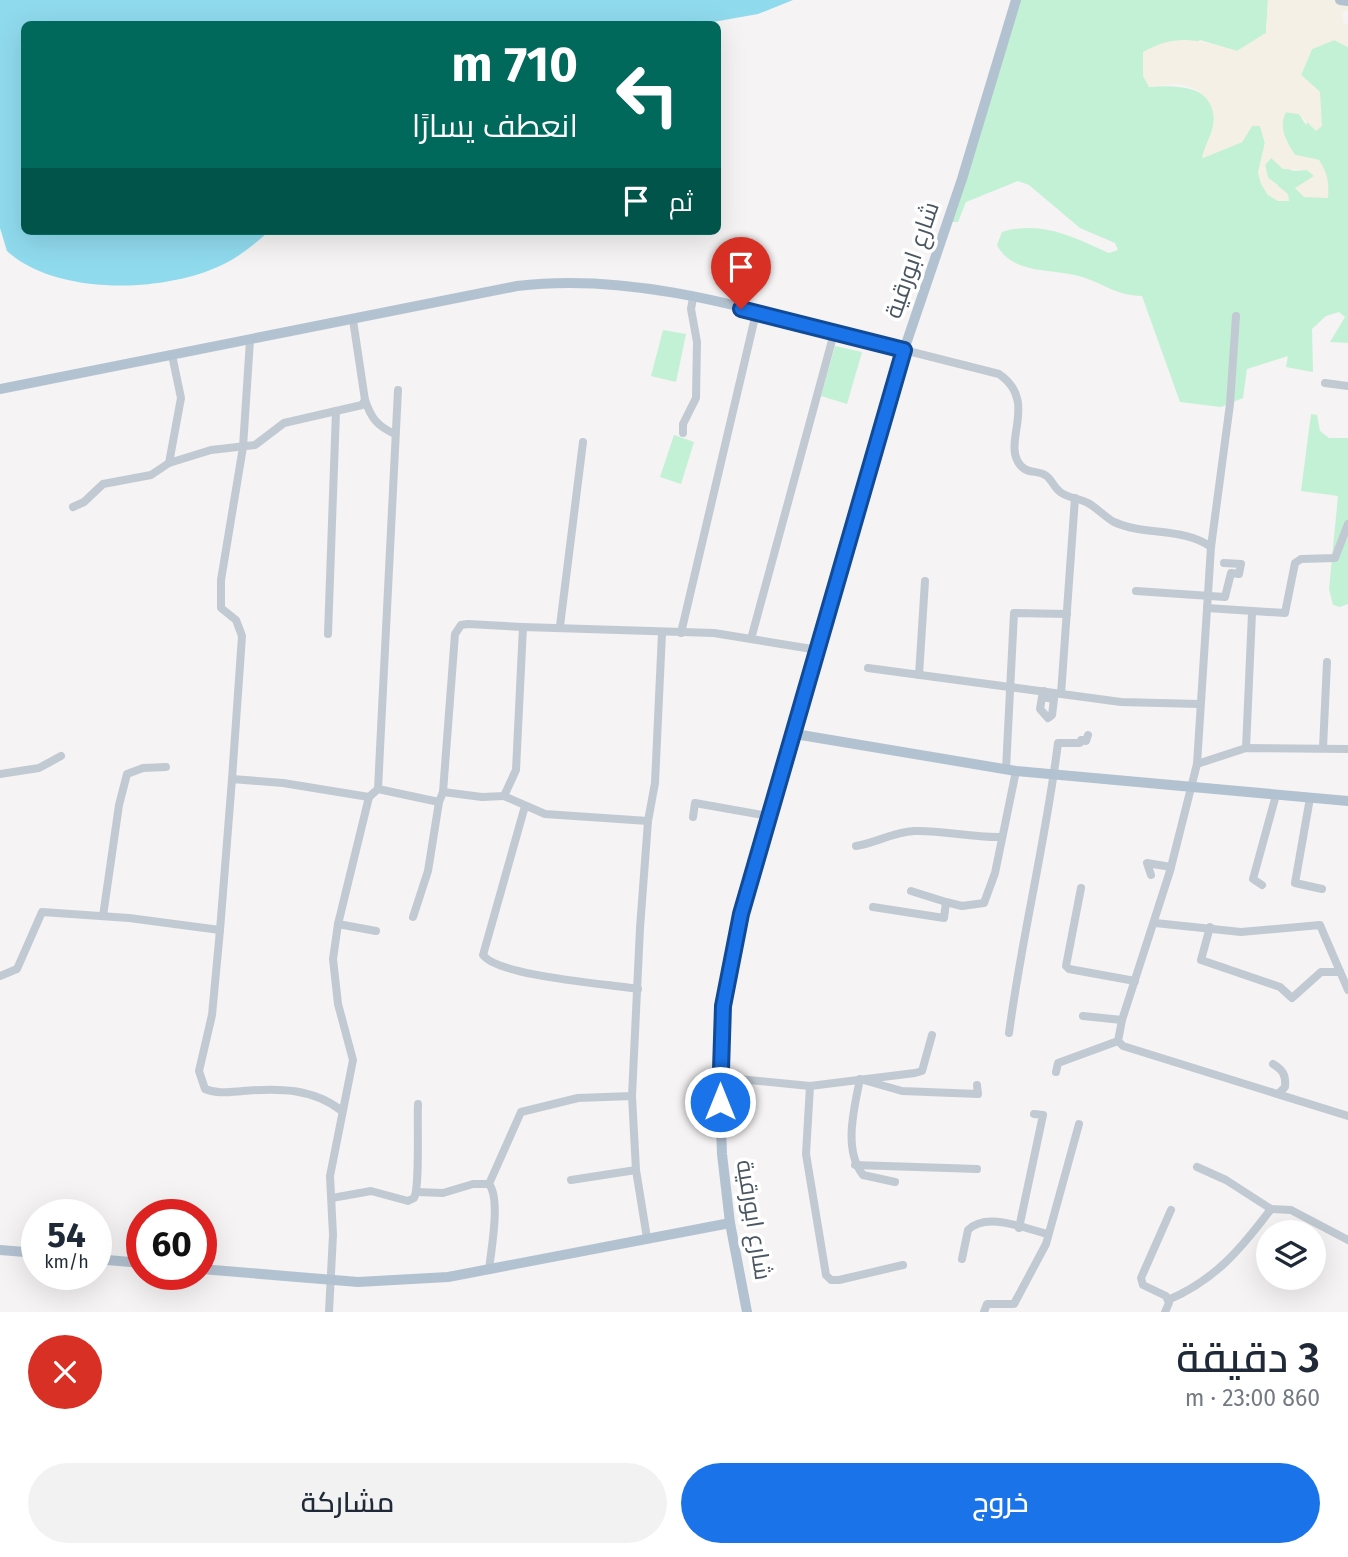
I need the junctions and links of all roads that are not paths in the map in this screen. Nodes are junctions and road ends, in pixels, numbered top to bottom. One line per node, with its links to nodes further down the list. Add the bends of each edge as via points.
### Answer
1 (1016, 0): 10 (main road, شارع ابورقية)
2 (1340, 0): 3 (main road)
3 (1348, 1)
4 (693, 298): 5 (main road); 7 (main road, via 615,284 545,283); 18 (street, via 696,398)
5 (756, 313): 8 (main road); 37 (street)
6 (1237, 317): 26 (street)
7 (353, 320): 9 (main road); 16 (street)
8 (834, 332): 10 (main road); 39 (street)
9 (250, 340): 11 (main road); 21 (street)
10 (904, 350): 23 (street, via 999,374 1011,382 1017,394 1014,454 1028,471 1042,472 1060,492); 40 (main road, شارع ابورقية)
11 (172, 355): 14 (main road); 22 (street, via 181,398)
12 (1325, 383): 13 (street)
13 (1348, 386)
14 (0, 389)
15 (398, 390): 19 (street)
16 (365, 400): 17 (street, via 355,408); 19 (street, via 381,428)
17 (337, 411): 21 (street, via 284,423 267,439); 38 (street)
18 (683, 433)
19 (395, 434): 60 (street)
20 (583, 442): 34 (street)
21 (243, 447): 22 (street, via 211,450); 58 (street, via 221,580 221,607 236,620 242,636)
22 (169, 463): 24 (street, via 150,475 103,484)
23 (1074, 498): 26 (street, via 1112,521 1194,537); 33 (street)
24 (73, 507)
25 (1348, 524): 32 (street, via 1335,558 1295,562 1285,613)
26 (1211, 547): 30 (street)
27 (1224, 563): 30 (street, via 1241,564 1239,574 1231,573 1225,597)
28 (925, 581): 43 (street)
29 (1136, 591): 30 (street)
30 (1207, 596): 31 (street)
31 (1206, 608): 32 (street); 46 (street)
32 (1252, 613): 49 (street)
33 (1067, 614): 44 (street, via 1014,613); 45 (street)
34 (561, 626): 35 (street); 36 (street)
35 (523, 627): 61 (street, via 468,624 458,629 447,704); 63 (street, via 516,770)
36 (662, 633): 37 (street); 71 (street, via 656,783)
37 (681, 633): 39 (street)
38 (328, 634)
39 (751, 639): 40 (street)
40 (818, 650): 47 (main road, شارع ابورقية)
41 (1327, 662): 50 (street)
42 (868, 668): 43 (street)
43 (919, 675): 44 (street)
44 (1012, 687): 45 (street); 55 (street)
45 (1061, 694): 46 (street, via 1121,702)
46 (1199, 704): 53 (street)
47 (795, 734): 55 (main road); 69 (main road, شارع ابورقية)
48 (1088, 735): 56 (street, via 1080,743 1058,743)
49 (1246, 748): 50 (street); 53 (street)
50 (1323, 748): 51 (street)
51 (1348, 749)
52 (61, 756): 57 (street, via 39,768)
53 (1197, 764): 59 (street)
54 (166, 767): 82 (street, via 127,774)
55 (1011, 770): 56 (main road); 72 (street)
56 (1054, 774): 59 (main road); 96 (street)
57 (0, 775)
58 (232, 779): 64 (street); 87 (street)
59 (1192, 788): 62 (main road); 74 (street)
60 (379, 789): 64 (street); 67 (street)
61 (443, 792): 63 (street); 67 (street)
62 (1276, 795): 65 (main road); 76 (street, via 1253,879)
63 (504, 796): 68 (street)
64 (369, 797): 85 (street)
65 (1310, 798): 66 (main road); 78 (street, via 1295,883)
66 (1348, 801)
67 (439, 802): 83 (street, via 428,871)
68 (525, 806): 71 (street, via 545,814); 92 (street, via 482,955 496,965)
69 (768, 816): 70 (street, via 695,803); 101 (main road, شارع ابورقية, via 729,964)
70 (694, 817)
71 (648, 821): 92 (street)
72 (1002, 836): 73 (street, via 913,831 892,834 875,844); 80 (street, via 984,903 962,906)
73 (856, 845)
74 (1171, 867): 75 (street, via 1147,863); 84 (street)
75 (1151, 875)
76 (1262, 885)
77 (1081, 888): 91 (street, via 1066,966)
78 (1322, 889)
79 (911, 891): 80 (street)
80 (946, 902): 81 (street, via 944,918)
81 (873, 907)
82 (103, 916): 87 (street); 90 (street, via 42,912 17,969)
83 (413, 917)
84 (1154, 923): 86 (street); 91 (street)
85 (338, 924): 88 (street); 108 (street, via 334,979 353,1060)
86 (1210, 927): 89 (street, via 1241,932 1320,925); 89 (street, via 1201,960 1280,987 1292,998 1321,972)
87 (220, 930): 108 (street, via 212,1015 199,1071 205,1089 298,1091 323,1098)
88 (376, 931)
89 (1340, 972): 93 (street)
90 (0, 976)
91 (1135, 981): 95 (street)
92 (638, 989): 106 (street)
93 (1348, 990)
94 (1083, 1016): 95 (street)
95 (1122, 1020): 98 (street)
96 (1009, 1033)
97 (932, 1035): 102 (street, via 922,1071)
98 (1118, 1041): 100 (street, via 1058,1063); 105 (street)
99 (1273, 1064): 105 (street, via 1286,1079)
100 (1056, 1072)
101 (719, 1077): 103 (street); 123 (main road, شارع ابورقية)
102 (860, 1079): 103 (street); 104 (street, via 902,1091 978,1094); 112 (street, via 854,1108)
103 (810, 1086): 131 (street, via 807,1154 827,1275 839,1280)
104 (977, 1086)
105 (1278, 1094): 110 (street)
106 (632, 1096): 115 (street); 118 (street, via 578,1098 524,1110)
107 (418, 1104): 119 (street)
108 (342, 1111): 120 (street, via 331,1160)
109 (1034, 1114): 124 (street, via 1043,1115)
110 (1348, 1116)
111 (1079, 1124): 125 (street)
112 (855, 1165): 114 (street); 117 (street, via 863,1175)
113 (1196, 1167): 121 (street)
114 (977, 1169)
115 (636, 1170): 116 (street); 126 (street)
116 (571, 1180)
117 (895, 1182)
118 (489, 1184): 119 (street, via 443,1193); 133 (street, via 495,1209)
119 (417, 1192): 120 (street, via 408,1201 371,1191)
120 (332, 1198): 134 (street)
121 (1271, 1209): 127 (street, via 1291,1210); 135 (street, via 1240,1251 1209,1280)
122 (1171, 1210): 135 (street, via 1141,1278 1143,1285)
123 (730, 1223): 126 (main road); 137 (main road, شارع ابورقية)
124 (1019, 1228): 125 (street); 130 (street, via 987,1221 973,1225)
125 (1048, 1234): 138 (street, via 1014,1304 987,1304)
126 (647, 1238): 133 (main road)
127 (1348, 1240)
128 (0, 1250): 129 (main road)
129 (21, 1252)
130 (962, 1259)
131 (903, 1265)
132 (217, 1270): 134 (main road)
133 (489, 1270): 134 (main road, via 386,1282)
134 (332, 1281): 136 (street)
135 (1168, 1300): 139 (street)
136 (329, 1312)
137 (747, 1312)
138 (984, 1312)
139 (1165, 1312)

